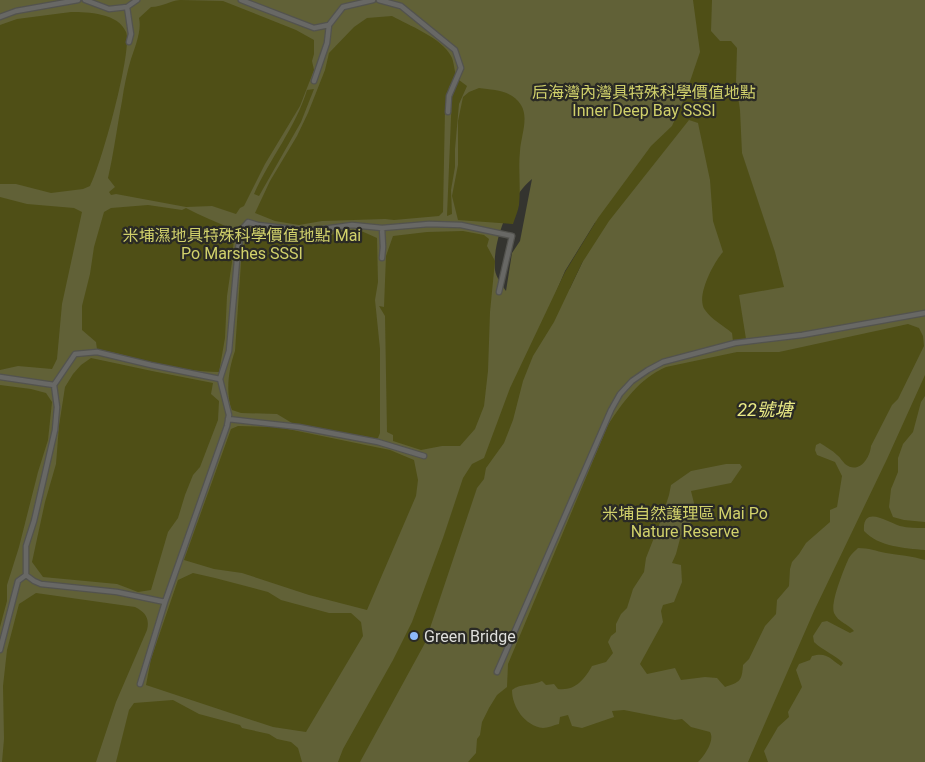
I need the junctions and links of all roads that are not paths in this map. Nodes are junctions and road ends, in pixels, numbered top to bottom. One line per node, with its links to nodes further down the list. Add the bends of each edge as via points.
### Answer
1 (78, 0): 8 (lane)
2 (85, 0): 7 (lane, via 109,8)
3 (137, 0): 7 (lane)
4 (242, 0): 9 (lane, via 314,28)
5 (373, 0): 9 (lane, via 343,6)
6 (379, 0): 12 (lane, via 401,6 456,50 461,68 449,96)
7 (127, 7): 10 (lane, via 132,34)
8 (0, 17)
9 (329, 26): 11 (lane)
10 (129, 42)
11 (314, 82)
12 (448, 112)
13 (382, 228): 14 (lane); 15 (lane, via 461,225 512,236); 18 (lane, via 352,225 309,231 248,222 242,229 229,350)
14 (382, 258)
15 (499, 292)
16 (925, 313): 25 (lane, via 802,335 732,343 663,362 640,375 620,394 611,410)
17 (0, 377): 19 (lane)
18 (220, 379): 19 (lane, via 97,352 75,354); 20 (lane)
19 (54, 385): 22 (lane, via 57,407 55,430 26,546)
20 (228, 419): 21 (lane, via 299,427 378,442); 23 (lane)
21 (424, 456)
22 (26, 575): 23 (lane, via 41,584 117,592); 24 (lane, via 18,581)
23 (165, 602): 26 (lane)
24 (0, 650)
25 (497, 672)
26 (140, 684)

